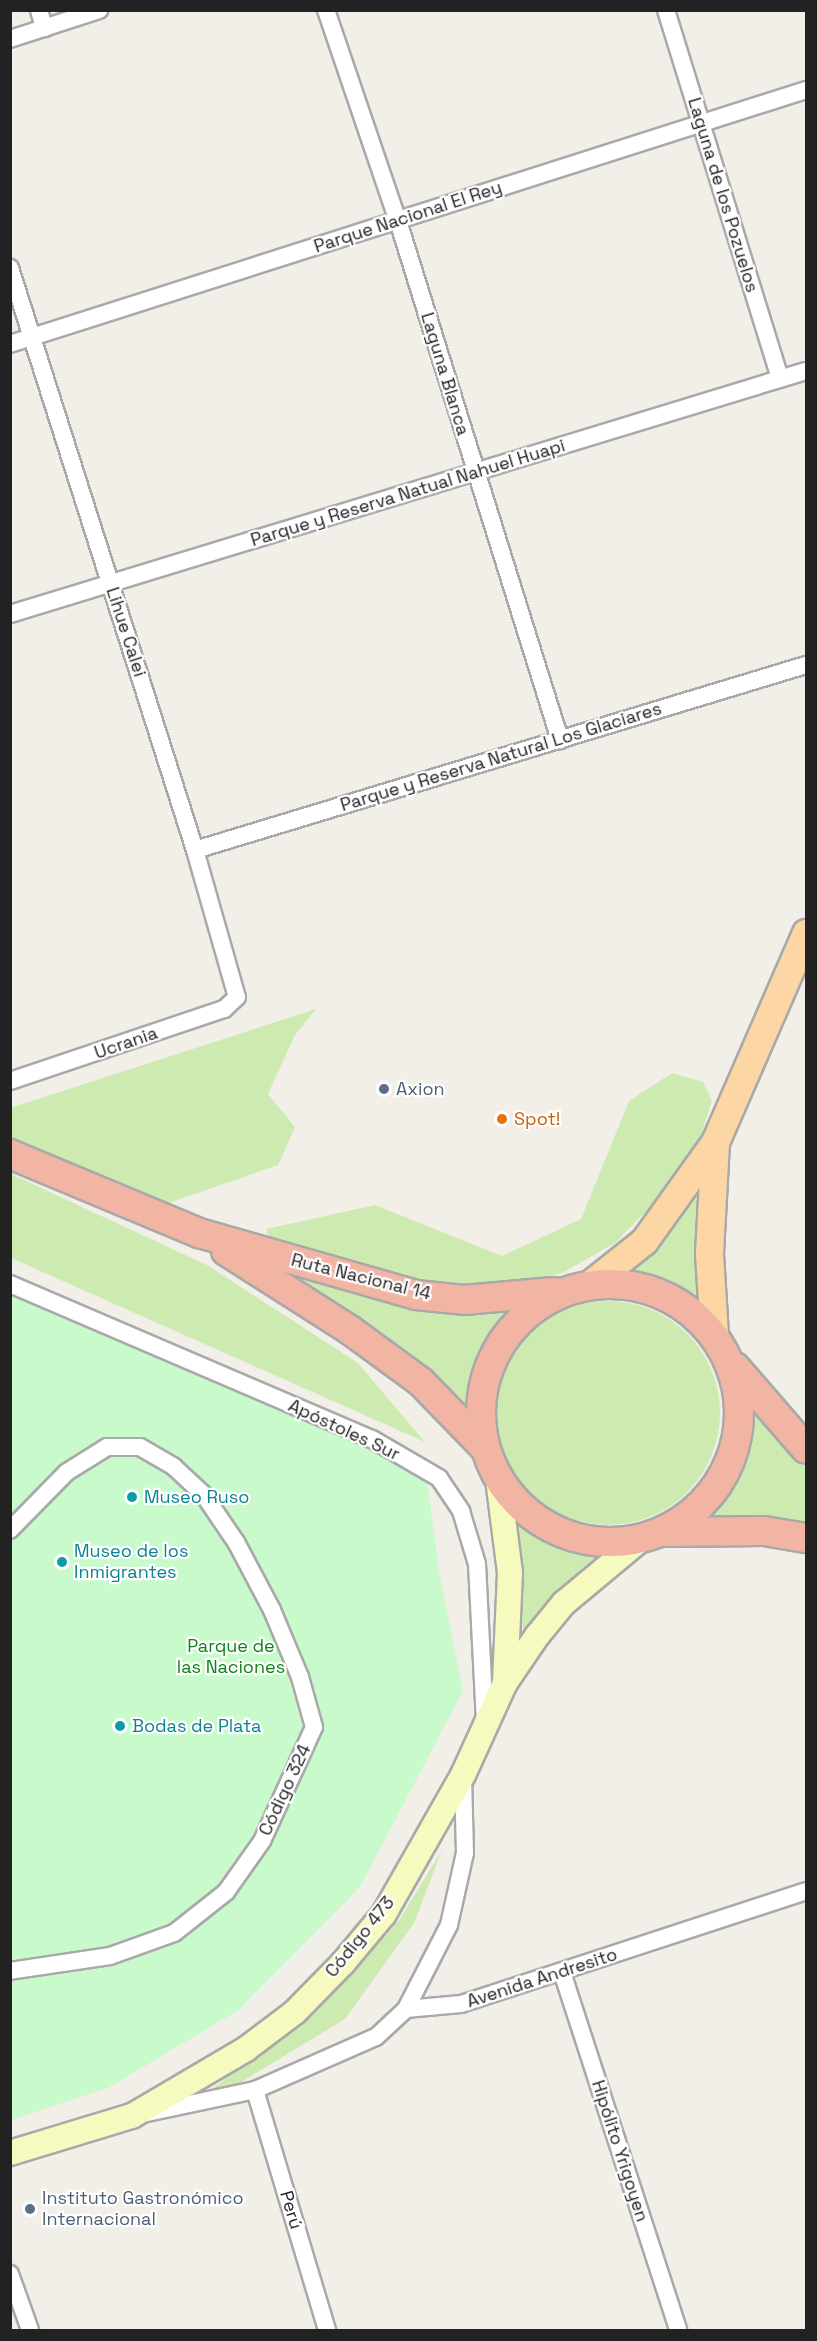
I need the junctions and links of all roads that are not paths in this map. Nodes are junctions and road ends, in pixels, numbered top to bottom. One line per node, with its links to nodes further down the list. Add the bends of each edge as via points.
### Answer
1 (39, 10): 5 (street)
2 (99, 10): 5 (street)
3 (326, 10): 9 (street, Laguna Blanca)
4 (666, 10): 8 (street, Laguna de los Pozuelos)
5 (45, 28): 6 (street)
6 (10, 39)
7 (807, 90): 8 (street, Parque Nacional El Rey)
8 (701, 124): 9 (street, Parque Nacional El Rey); 14 (street, Laguna de los Pozuelos)
9 (398, 221): 11 (street, Parque Nacional El Rey); 15 (street, Laguna Blanca)
10 (10, 268): 11 (street, Lihue Calei)
11 (32, 337): 12 (street, Parque Nacional El Rey); 16 (street, Lihue Calei)
12 (10, 344)
13 (807, 371): 14 (street, Parque y Reserva Natual Nahuel Huapi)
14 (780, 379): 15 (street, Parque y Reserva Natual Nahuel Huapi)
15 (476, 472): 16 (street, Parque y Reserva Natual Nahuel Huapi); 19 (street, Laguna Blanca)
16 (110, 584): 17 (street, Parque y Reserva Natual Nahuel Huapi); 20 (street, Lihue Calei)
17 (10, 614)
18 (807, 665): 19 (street, Parque y Reserva Natural Los Glaciares)
19 (560, 740): 20 (street, Parque y Reserva Natural Los Glaciares)
20 (195, 850): 22 (street, Lihue Calei)
21 (807, 933): 24 (main road)
22 (237, 997): 23 (street, Ucrania, via 224,1010)
23 (10, 1081)
24 (715, 1142): 28 (main road, via 644,1241); 30 (main road, via 709,1253)
25 (10, 1154): 26 (highway, Ruta Nacional 14)
26 (199, 1233): 29 (highway, Ruta Nacional 14, via 416,1295 464,1300); 32 (highway, Ruta Nacional 14, via 350,1330 421,1382)
27 (10, 1284): 39 (street, Apóstoles Sur, via 372,1439 439,1478 461,1511 477,1564)
28 (590, 1284): 29 (highway); 30 (highway, via 626,1284 659,1292 690,1310)
29 (562, 1292): 32 (highway, via 529,1310 503,1338 486,1372 480,1410)
30 (714, 1335): 31 (highway)
31 (729, 1361): 33 (highway); 36 (highway, via 740,1400 737,1441 723,1479 697,1510)
32 (485, 1448): 34 (highway)
33 (807, 1449)
34 (498, 1479): 36 (highway, via 525,1510 559,1533 599,1543); 38 (main road, via 510,1573)
35 (10, 1530): 42 (street, Código 324, via 67,1472 106,1447 140,1447 174,1467 204,1495 236,1542 288,1648 314,1727 262,1841 226,1892 163,1937 110,1956)
36 (652, 1536): 37 (highway, via 764,1531); 38 (main road, via 564,1604)
37 (807, 1538)
38 (504, 1683): 39 (main road, Código 473)
39 (485, 1726): 40 (main road, Código 473)
40 (463, 1775): 44 (street, via 465,1853 449,1925); 46 (main road, Código 473, via 384,1914 343,1963 295,2012 246,2049)
41 (807, 1891): 43 (street, Avenida Andresito)
42 (10, 1971)
43 (562, 1972): 44 (street, Avenida Andresito, via 461,2004); 51 (street, Hipólito Yrigoyen)
44 (406, 2009): 45 (street, via 376,2037)
45 (255, 2090): 46 (street); 50 (street, Perú)
46 (132, 2116): 47 (main road)
47 (10, 2153)
48 (10, 2274): 49 (street)
49 (30, 2331)
50 (327, 2331)
51 (678, 2331)

